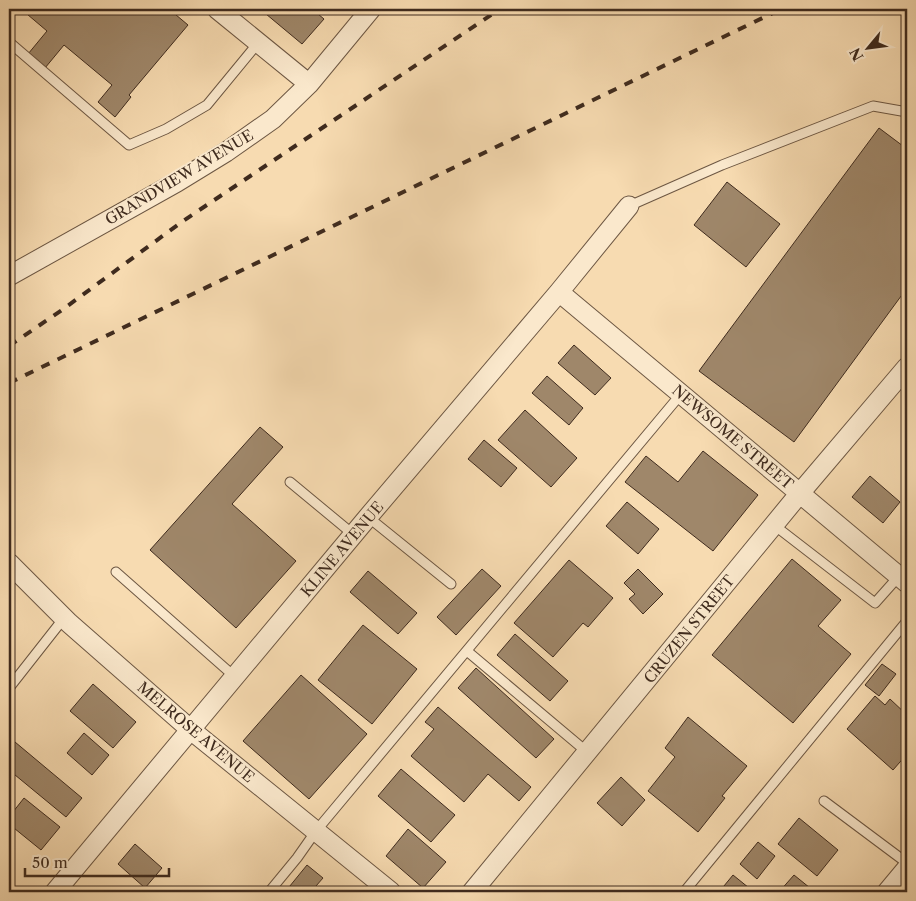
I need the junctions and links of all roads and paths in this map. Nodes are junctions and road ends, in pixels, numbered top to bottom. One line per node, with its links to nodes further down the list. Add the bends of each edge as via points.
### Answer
1 (217, 9): 4 (street)
2 (370, 9): 5 (street, GRANDVIEW AVENUE)
3 (9, 42): 4 (lane, via 129,145 166,129 207,105)
4 (258, 43): 5 (street)
5 (308, 84): 8 (street, GRANDVIEW AVENUE, via 273,119 226,152)
6 (907, 112): 7 (lane, via 873,106 722,165)
7 (629, 206): 9 (street, KLINE AVENUE)
8 (9, 276)
9 (559, 292): 11 (street, NEWSOME STREET); 14 (street, KLINE AVENUE)
10 (907, 367): 13 (street, CRUZEN STREET)
11 (680, 394): 13 (street, NEWSOME STREET); 23 (lane)
12 (290, 482): 16 (lane)
13 (800, 493): 15 (street, CRUZEN STREET); 19 (street, NEWSOME STREET)
14 (368, 517): 16 (street, KLINE AVENUE); 20 (lane)
15 (774, 525): 19 (lane, via 875,603); 27 (street, CRUZEN STREET)
16 (354, 535): 24 (street, KLINE AVENUE)
17 (9, 563): 21 (street, MELROSE AVENUE)
18 (116, 572): 24 (lane)
19 (903, 579)
20 (451, 584)
21 (64, 618): 25 (lane); 26 (street, MELROSE AVENUE)
22 (907, 621): 36 (lane)
23 (467, 651): 27 (lane); 29 (lane)
24 (235, 677): 26 (street, KLINE AVENUE)
25 (9, 688)
26 (191, 730): 29 (street, MELROSE AVENUE); 32 (street, KLINE AVENUE)
27 (587, 752): 35 (street, CRUZEN STREET)
28 (824, 801): 30 (lane)
29 (316, 831): 33 (lane); 34 (street, MELROSE AVENUE)
30 (907, 863)
31 (907, 868): 37 (street)
32 (55, 892)
33 (269, 892)
34 (389, 892)
35 (472, 892)
36 (684, 892)
37 (887, 892)

